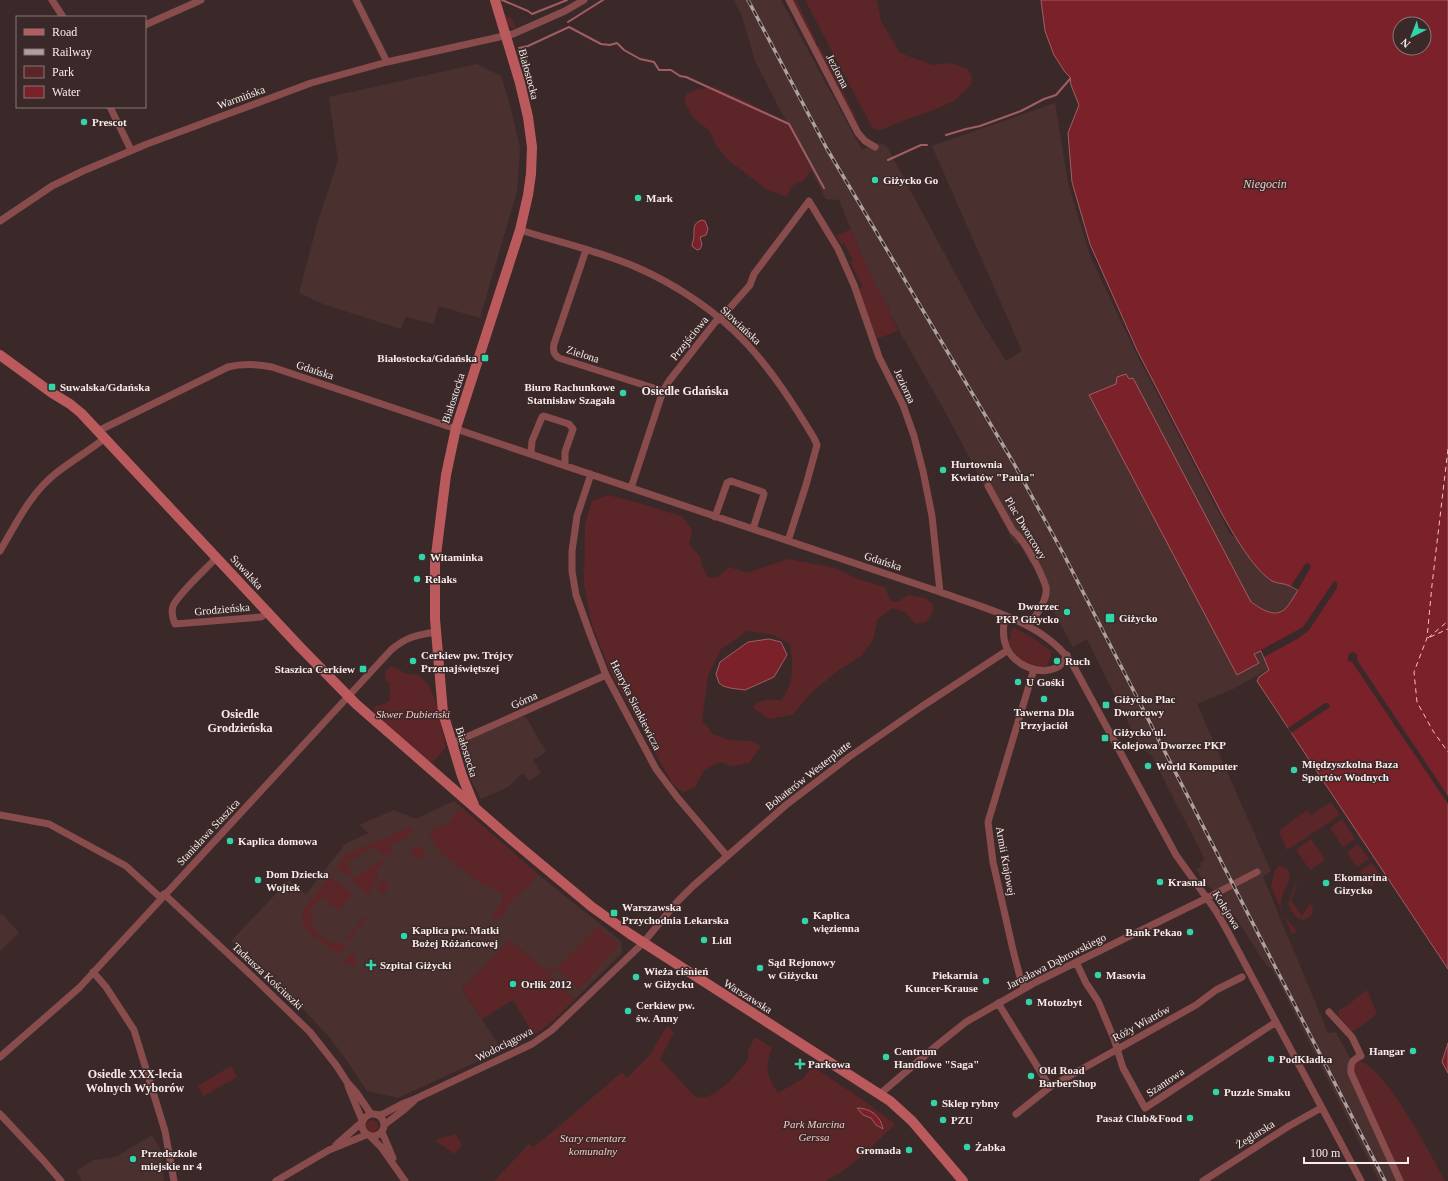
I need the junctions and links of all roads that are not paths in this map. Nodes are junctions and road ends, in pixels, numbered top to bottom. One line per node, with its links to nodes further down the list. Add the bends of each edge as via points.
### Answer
1 (52, 0): 7 (street)
2 (201, 0): 8 (street)
3 (356, 0): 10 (street)
4 (495, 0): 9 (street, Białostocka)
5 (584, 0): 9 (street)
6 (789, 0): 12 (street, Jeziorna, via 858,133)
7 (62, 16)
8 (146, 25)
9 (506, 36): 10 (street, Warmińska); 16 (street, Białostocka, via 530,124 532,147 528,195)
10 (387, 62): 13 (street, Warmińska, via 311,83)
11 (110, 108): 13 (street)
12 (875, 147)
13 (131, 150): 15 (street, Warmińska, via 52,186)
14 (809, 201): 18 (street, Przejściowa, via 754,274 750,285); 33 (street, Jeziorna, via 838,249 854,285 879,356 903,405 914,436 932,516)
15 (0, 221)
16 (520, 230): 17 (street, Słowiańska); 21 (street, Białostocka)
17 (586, 250): 18 (street, Słowiańska, via 653,275 687,294); 20 (street, Zielona, via 553,351 559,358)
18 (720, 319): 20 (street, Przejściowa, via 687,357); 30 (street, Słowiańska, via 748,344 766,366 817,445)
19 (0, 355): 22 (street, Suwalska, via 70,404)
20 (663, 391): 27 (street, Przejściowa)
21 (456, 428): 22 (street, Gdańska, via 272,367 244,364 214,373); 23 (street, Gdańska); 37 (street, Białostocka, via 446,475 435,563)
22 (102, 434): 31 (street, Gdańska, via 44,484 29,503); 32 (street, Suwalska)
23 (531, 453): 24 (street, Gdańska); 24 (street, via 532,441 540,418 544,416 569,424 573,429)
24 (565, 465): 25 (street, Gdańska)
25 (591, 474): 27 (street, Gdańska); 41 (street, Henryka Sienkiewicza, via 577,516 572,571 576,595)
26 (988, 486): 36 (street, Plac Dworcowy, via 1013,531 1025,544 1046,587 1045,598)
27 (631, 488): 28 (street, Gdańska)
28 (714, 517): 29 (street, Gdańska); 29 (street, via 727,483 731,481 764,494)
29 (753, 529): 30 (street, Gdańska)
30 (788, 541): 33 (street, Gdańska)
31 (0, 551)
32 (217, 557): 34 (street, Suwalska); 34 (street, Grodzieńska, via 173,606 175,624 261,617)
33 (940, 592): 35 (street, Gdańska)
34 (269, 612): 42 (street, Suwalska)
35 (1005, 616): 36 (street); 38 (street, via 1003,625)
36 (1029, 626): 39 (street, via 1045,635)
37 (436, 632): 42 (street, Stanisława Staszica, via 412,636 398,644); 43 (street, Białostocka, via 443,713)
38 (1008, 650): 40 (street, via 1015,659); 46 (street, Bohaterów Westerplatte, via 849,756 786,805)
39 (1067, 655): 40 (street, via 1059,667); 49 (street, Kolejowa, via 1176,855)
40 (1034, 669): 54 (street, Armii Krajowej, via 988,822 995,869 1013,950)
41 (606, 675): 43 (street, Górna); 46 (street, Henryka Sienkiewicza, via 666,784)
42 (349, 696): 44 (street, Suwalska); 48 (street, Stanisława Staszica)
43 (451, 744): 44 (street, Białostocka)
44 (476, 808): 50 (street, Warszawska, via 592,907)
45 (0, 815): 48 (street, Tadeusza Kościuszki, via 49,824 126,866)
46 (727, 856): 50 (street, Bohaterów Westerplatte, via 677,902)
47 (1258, 872): 49 (street, Jarosława Dąbrowskiego)
48 (163, 896): 52 (street, Stanisława Staszica); 60 (street, Tadeusza Kościuszki, via 300,1022 320,1044)
49 (1207, 898): 51 (street, Jarosława Dąbrowskiego); 57 (street, Kolejowa)
50 (643, 943): 62 (street, Warszawska); 63 (street, Wodociągowa, via 588,997 541,1038 517,1052)
51 (1076, 962): 54 (street, Jarosława Dąbrowskiego); 58 (street, Szantowa, via 1098,1001)
52 (93, 972): 59 (street, Stanisława Staszica, via 79,988); 74 (street, via 106,986 134,1030 165,1131)
53 (1242, 977): 58 (street, Róży Wiatrów)
54 (1025, 988): 55 (street, Jarosława Dąbrowskiego)
55 (998, 1004): 61 (street); 62 (street, Jarosława Dąbrowskiego, via 966,1022)
56 (1329, 1012): 80 (street, via 1352,1037 1361,1056 1351,1063 1351,1073)
57 (1276, 1022): 58 (street, Szantowa, via 1145,1108 1123,1068); 64 (street, Kolejowa)
58 (1117, 1049): 61 (street, Róży Wiatrów)
59 (0, 1057)
60 (347, 1082): 66 (street, Tadeusza Kościuszki); 68 (street, Tadeusza Kościuszki)
61 (1050, 1087): 67 (street, Róży Wiatrów)
62 (880, 1094): 77 (street, Warszawska, via 912,1121)
63 (415, 1099): 66 (street, Wodociągowa, via 383,1114); 69 (street, Wodociągowa)
64 (1321, 1108): 78 (street, Żeglarska); 79 (street, Kolejowa)
65 (0, 1114): 73 (street)
66 (374, 1114): 68 (street, via 367,1115); 69 (street, via 381,1117)
67 (1016, 1114)
68 (362, 1122): 70 (street, via 363,1132); 71 (street)
69 (383, 1128): 70 (street, via 379,1135); 72 (street)
70 (368, 1136): 71 (street); 72 (street, via 381,1147)
71 (329, 1150): 75 (street)
72 (398, 1171): 76 (street)
73 (61, 1181)
74 (174, 1181)
75 (276, 1181)
76 (405, 1181)
77 (963, 1181)
78 (1203, 1181)
79 (1361, 1181)
80 (1400, 1181)

